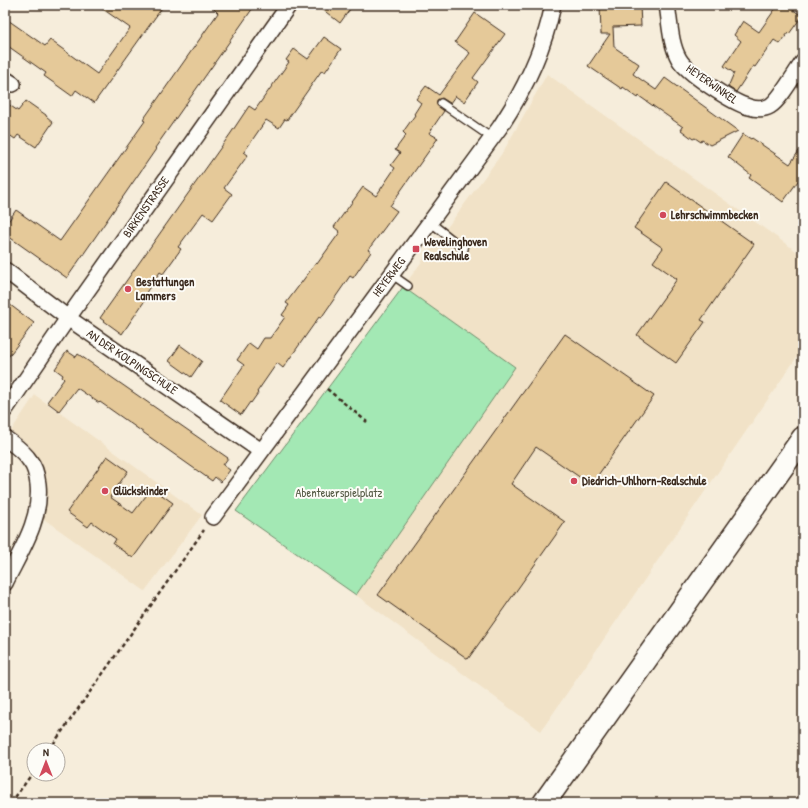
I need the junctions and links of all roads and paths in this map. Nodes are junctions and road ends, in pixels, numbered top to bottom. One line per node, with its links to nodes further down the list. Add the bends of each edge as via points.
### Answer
1 (289, 5): 12 (street, BIRKENSTRASSE)
2 (553, 5): 6 (street, HEYERWEG, via 542,45 529,76 511,111)
3 (667, 5): 4 (street, HEYERWINKEL, via 674,46 682,64 742,105 758,109 770,106)
4 (803, 62)
5 (441, 103): 6 (lane)
6 (492, 138): 7 (street, HEYERWEG)
7 (430, 222): 8 (lane); 10 (street, HEYERWEG)
8 (464, 249)
9 (5, 270): 12 (street, AN DER KOLPINGSCHULE)
10 (391, 274): 11 (lane); 13 (street, HEYERWEG)
11 (408, 286)
12 (68, 318): 14 (street, BIRKENSTRASSE); 18 (street, AN DER KOLPINGSCHULE)
13 (314, 379): 15 (path); 18 (street, HEYERWEG)
14 (5, 410)
15 (368, 422)
16 (5, 438): 20 (street, via 26,455 34,466 38,496 33,524)
17 (803, 438): 24 (main road)
18 (261, 450): 19 (street, HEYERWEG)
19 (214, 516): 21 (path)
20 (5, 583)
21 (55, 742)
22 (26, 782): 23 (path)
23 (11, 803)
24 (544, 803)

